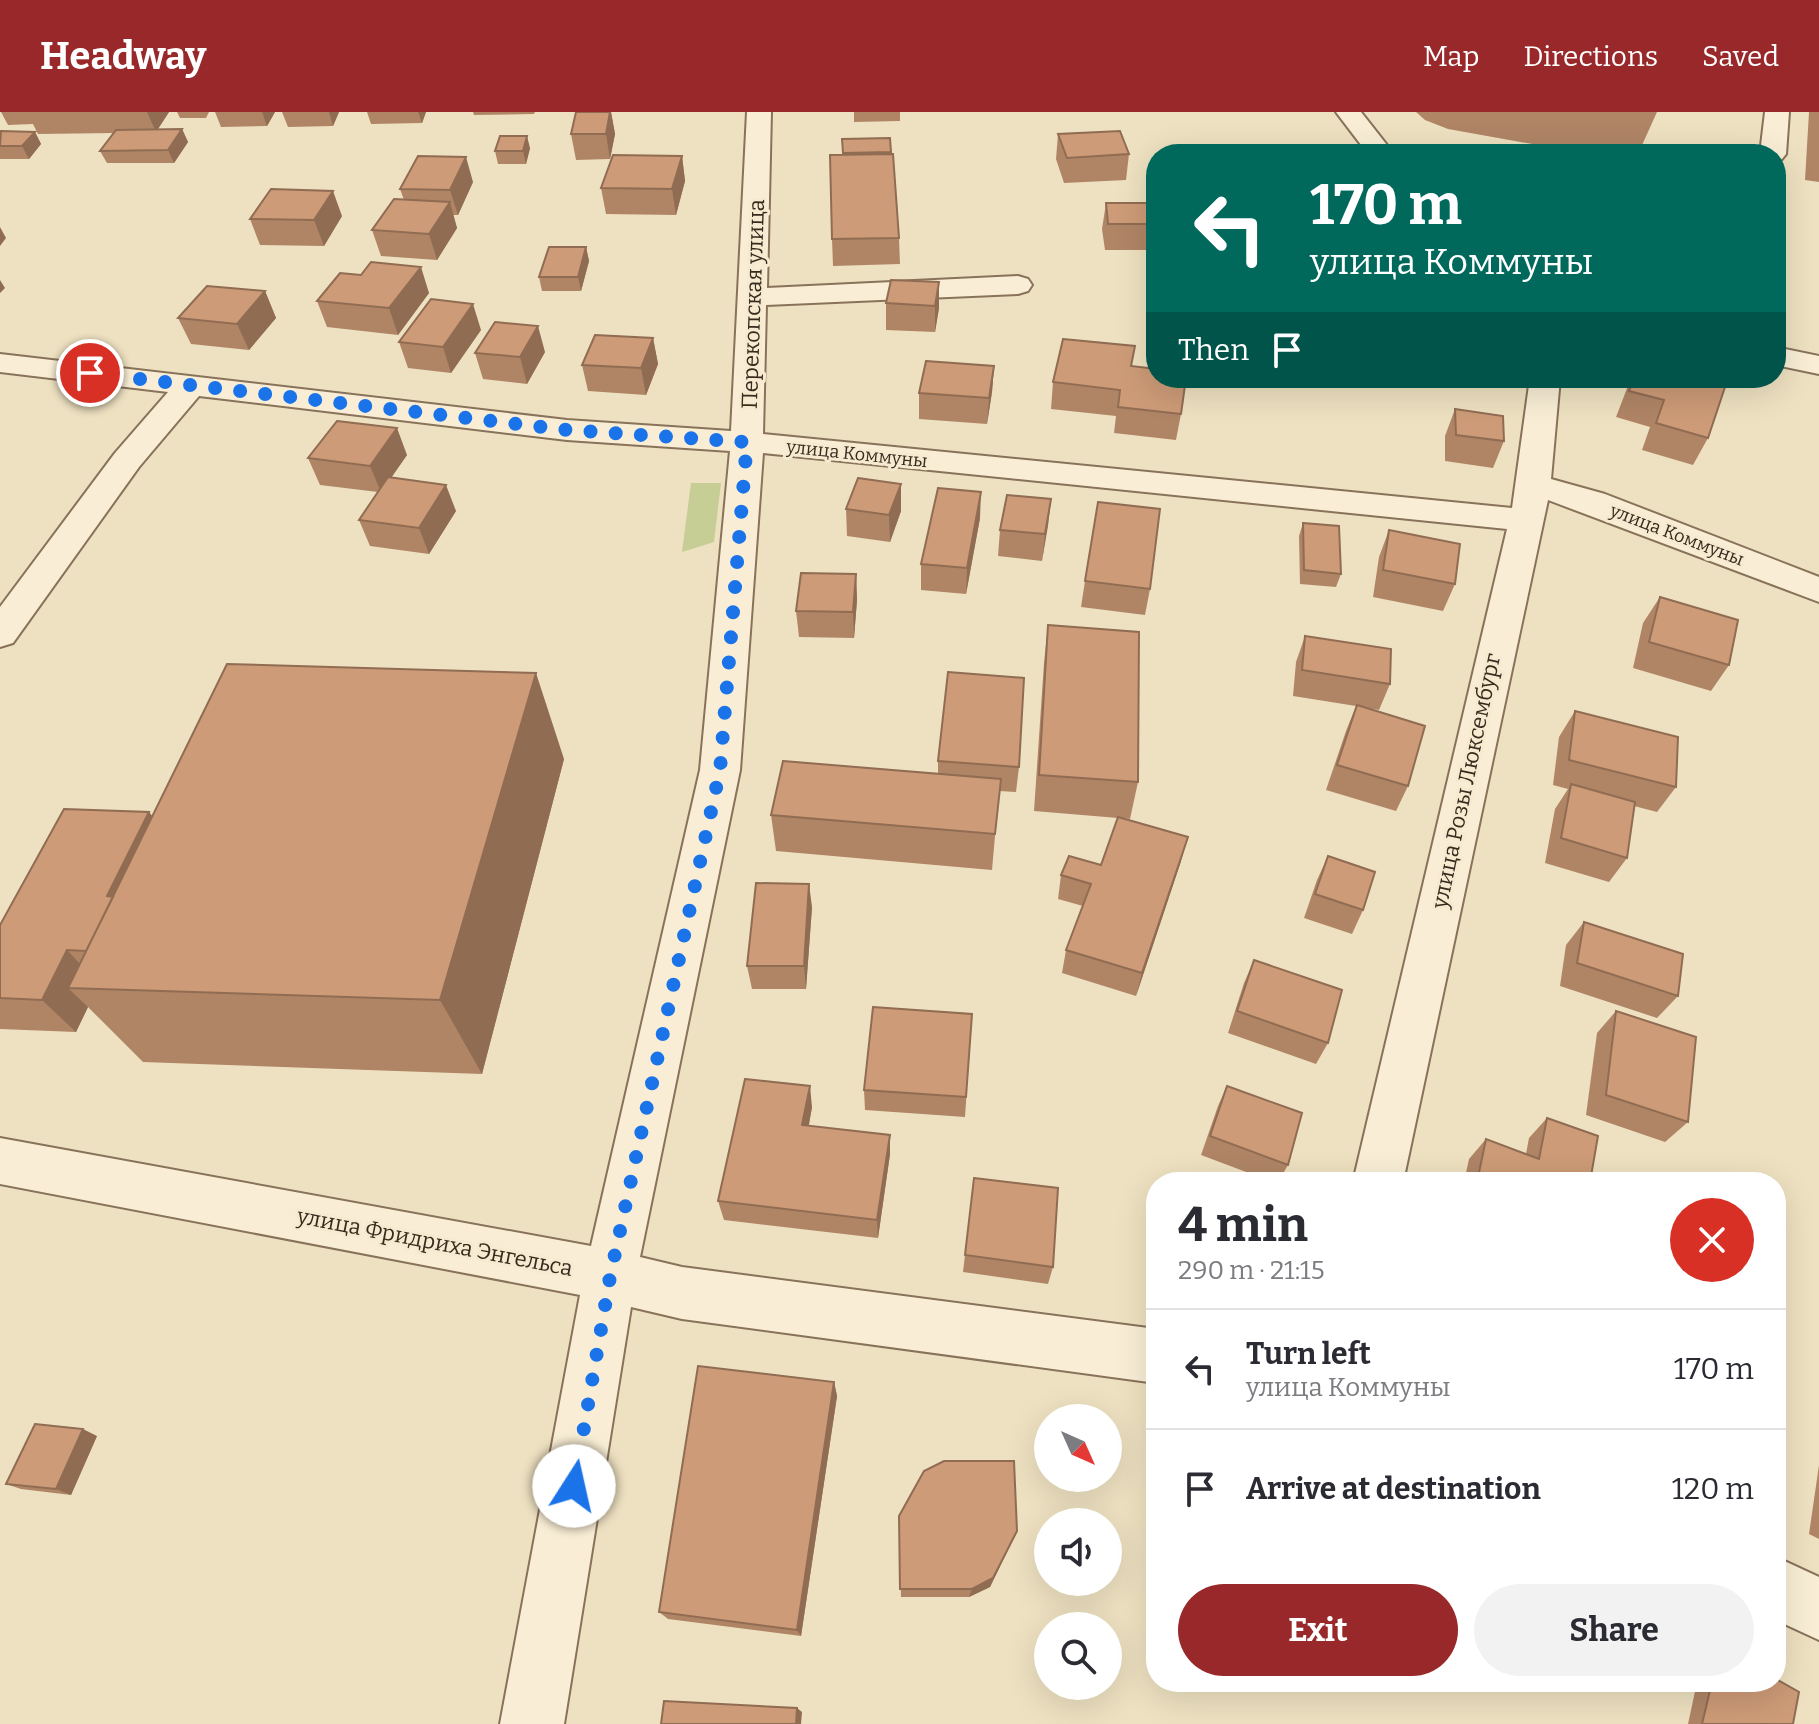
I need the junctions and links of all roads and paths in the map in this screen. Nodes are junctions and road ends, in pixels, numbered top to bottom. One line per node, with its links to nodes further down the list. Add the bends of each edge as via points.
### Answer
1 (759, 112): 7 (street, Перекопская улица)
2 (1348, 112): 4 (street)
3 (1777, 112): 5 (street)
4 (1373, 144)
5 (1774, 144)
6 (1018, 285): 7 (street)
7 (753, 297): 13 (street, Перекопская улица)
8 (1786, 358): 10 (street)
9 (0, 363): 11 (street, улица Коммуны)
10 (1819, 365)
11 (192, 384): 13 (street, улица Коммуны, via 567,430); 16 (street, via 127,460)
12 (1544, 388): 14 (street, улица Розы Люксембург)
13 (747, 442): 14 (street, улица Коммуны); 19 (street, Перекопская улица, via 720,770)
14 (1529, 502): 15 (street, улица Коммуны, via 1593,502); 18 (street, улица Розы Люксембург)
15 (1819, 590)
16 (0, 634)
17 (0, 1161): 19 (street, улица Фридриха Энгельса)
18 (1380, 1172)
19 (610, 1277): 20 (street, улица Фридриха Энгельса, via 682,1293); 23 (street, Перекопская улица)
20 (1146, 1355)
21 (1786, 1592): 22 (street)
22 (1819, 1610)
23 (532, 1724)

